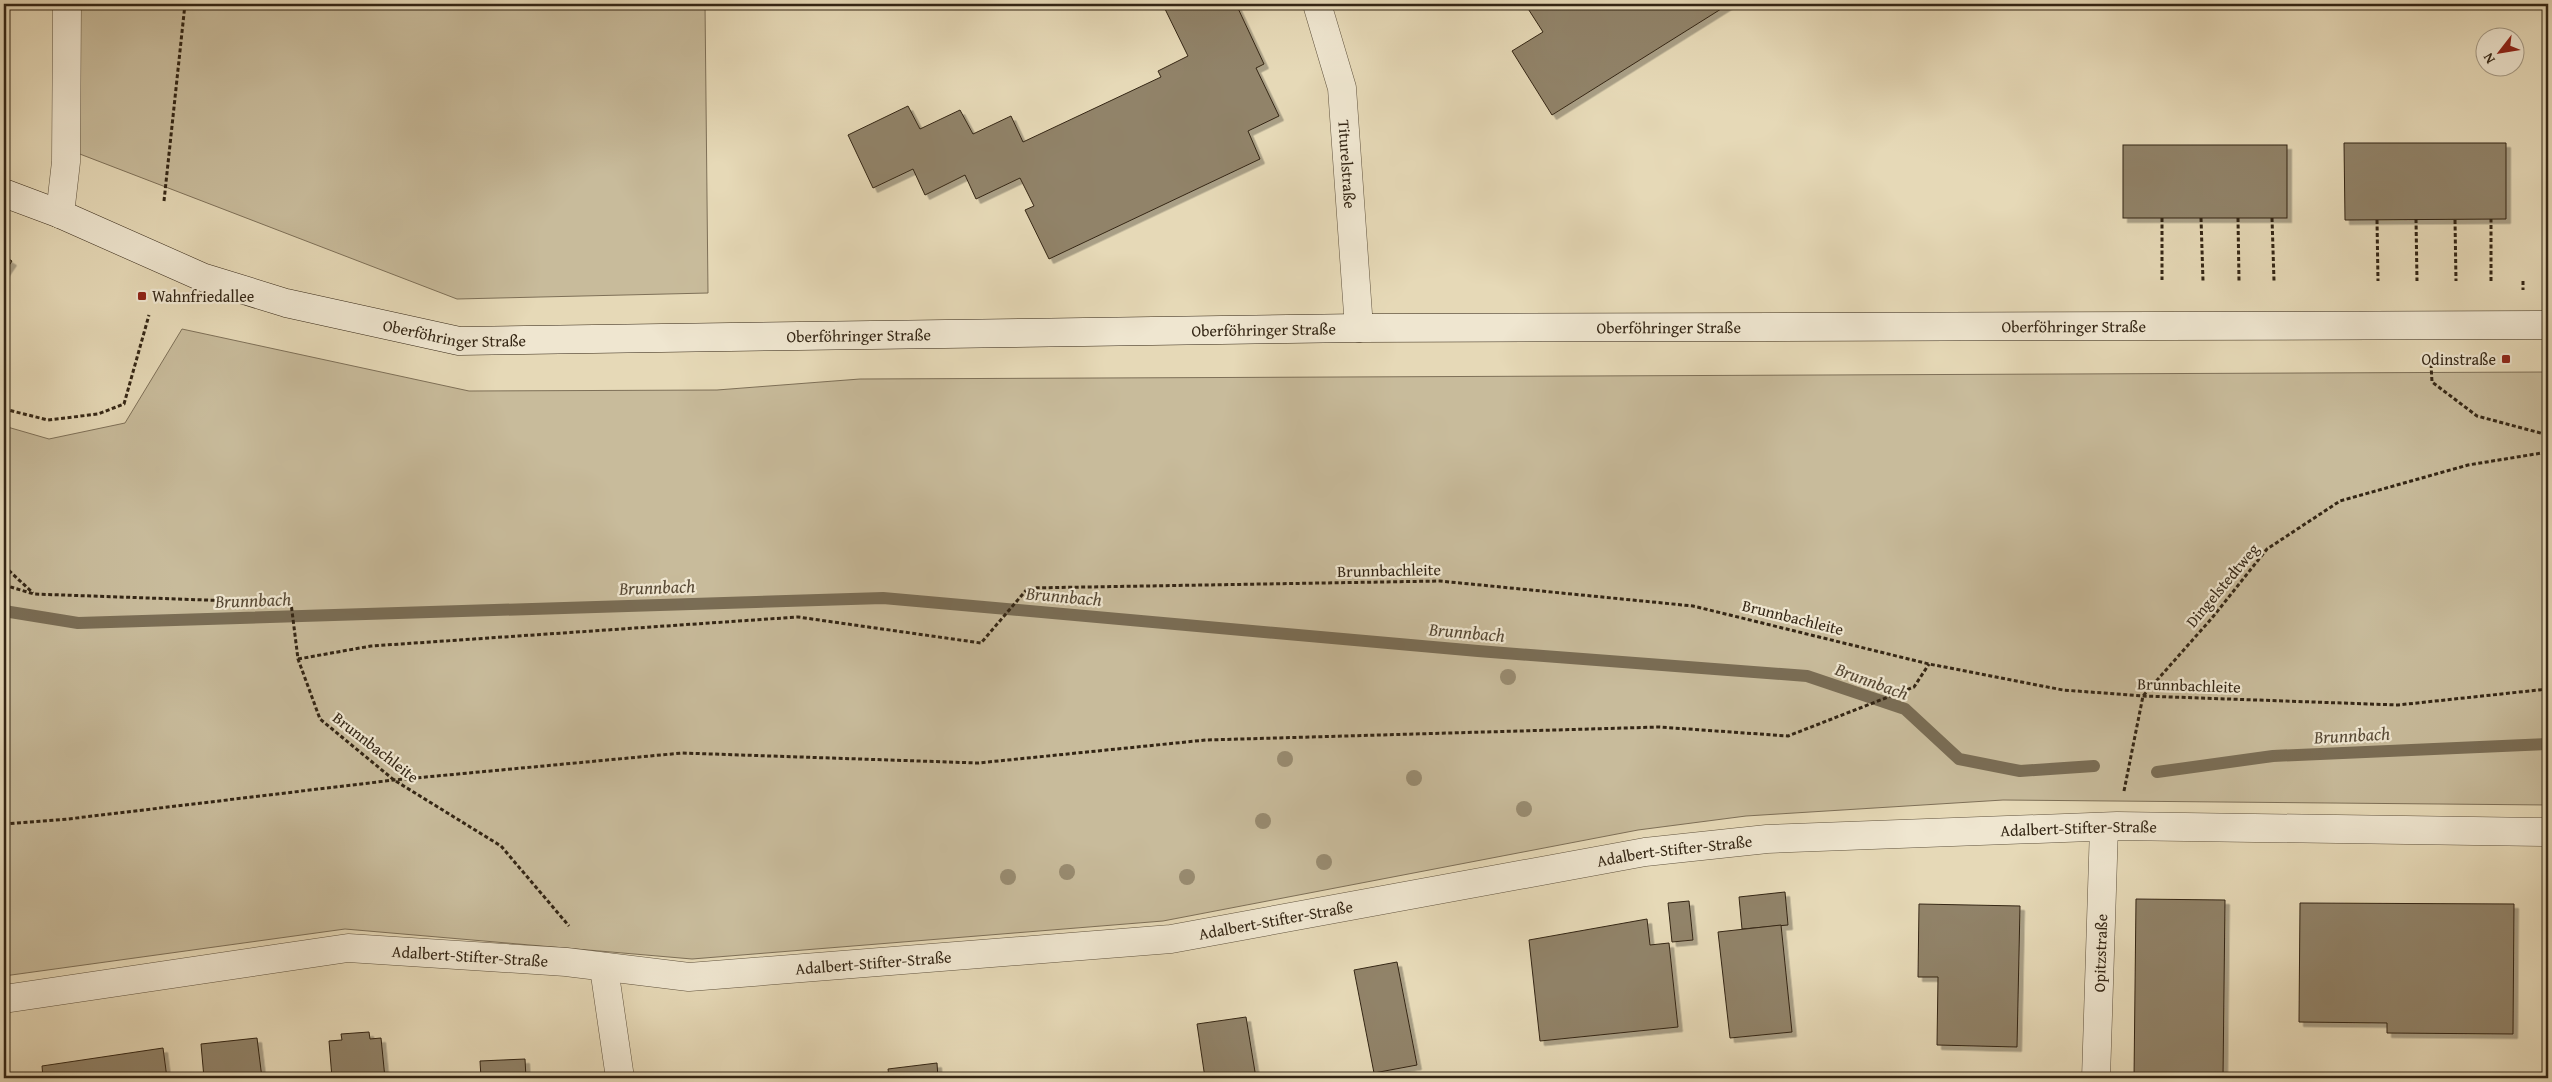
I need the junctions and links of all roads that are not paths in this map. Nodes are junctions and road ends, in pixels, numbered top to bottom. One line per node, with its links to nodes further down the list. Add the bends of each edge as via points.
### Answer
1 (67, 4): 4 (street, via 66,162)
2 (1317, 4): 6 (street, Titurelstraße, via 1342,88)
3 (4, 193): 4 (street, Oberföhringer Straße)
4 (60, 214): 6 (street, Oberföhringer Straße, via 202,277 286,304 459,341)
5 (2548, 325): 6 (street, Oberföhringer Straße)
6 (1359, 328)
7 (2111, 827): 8 (street, Adalbert-Stifter-Straße); 9 (street, Adalbert-Stifter-Straße, via 1766,839 1645,852 1171,939 689,977); 12 (street, Opitzstraße)
8 (2548, 832)
9 (604, 968): 10 (street, Adalbert-Stifter-Straße, via 566,962 348,948); 11 (street)
10 (4, 999)
11 (620, 1078)
12 (2096, 1078)

